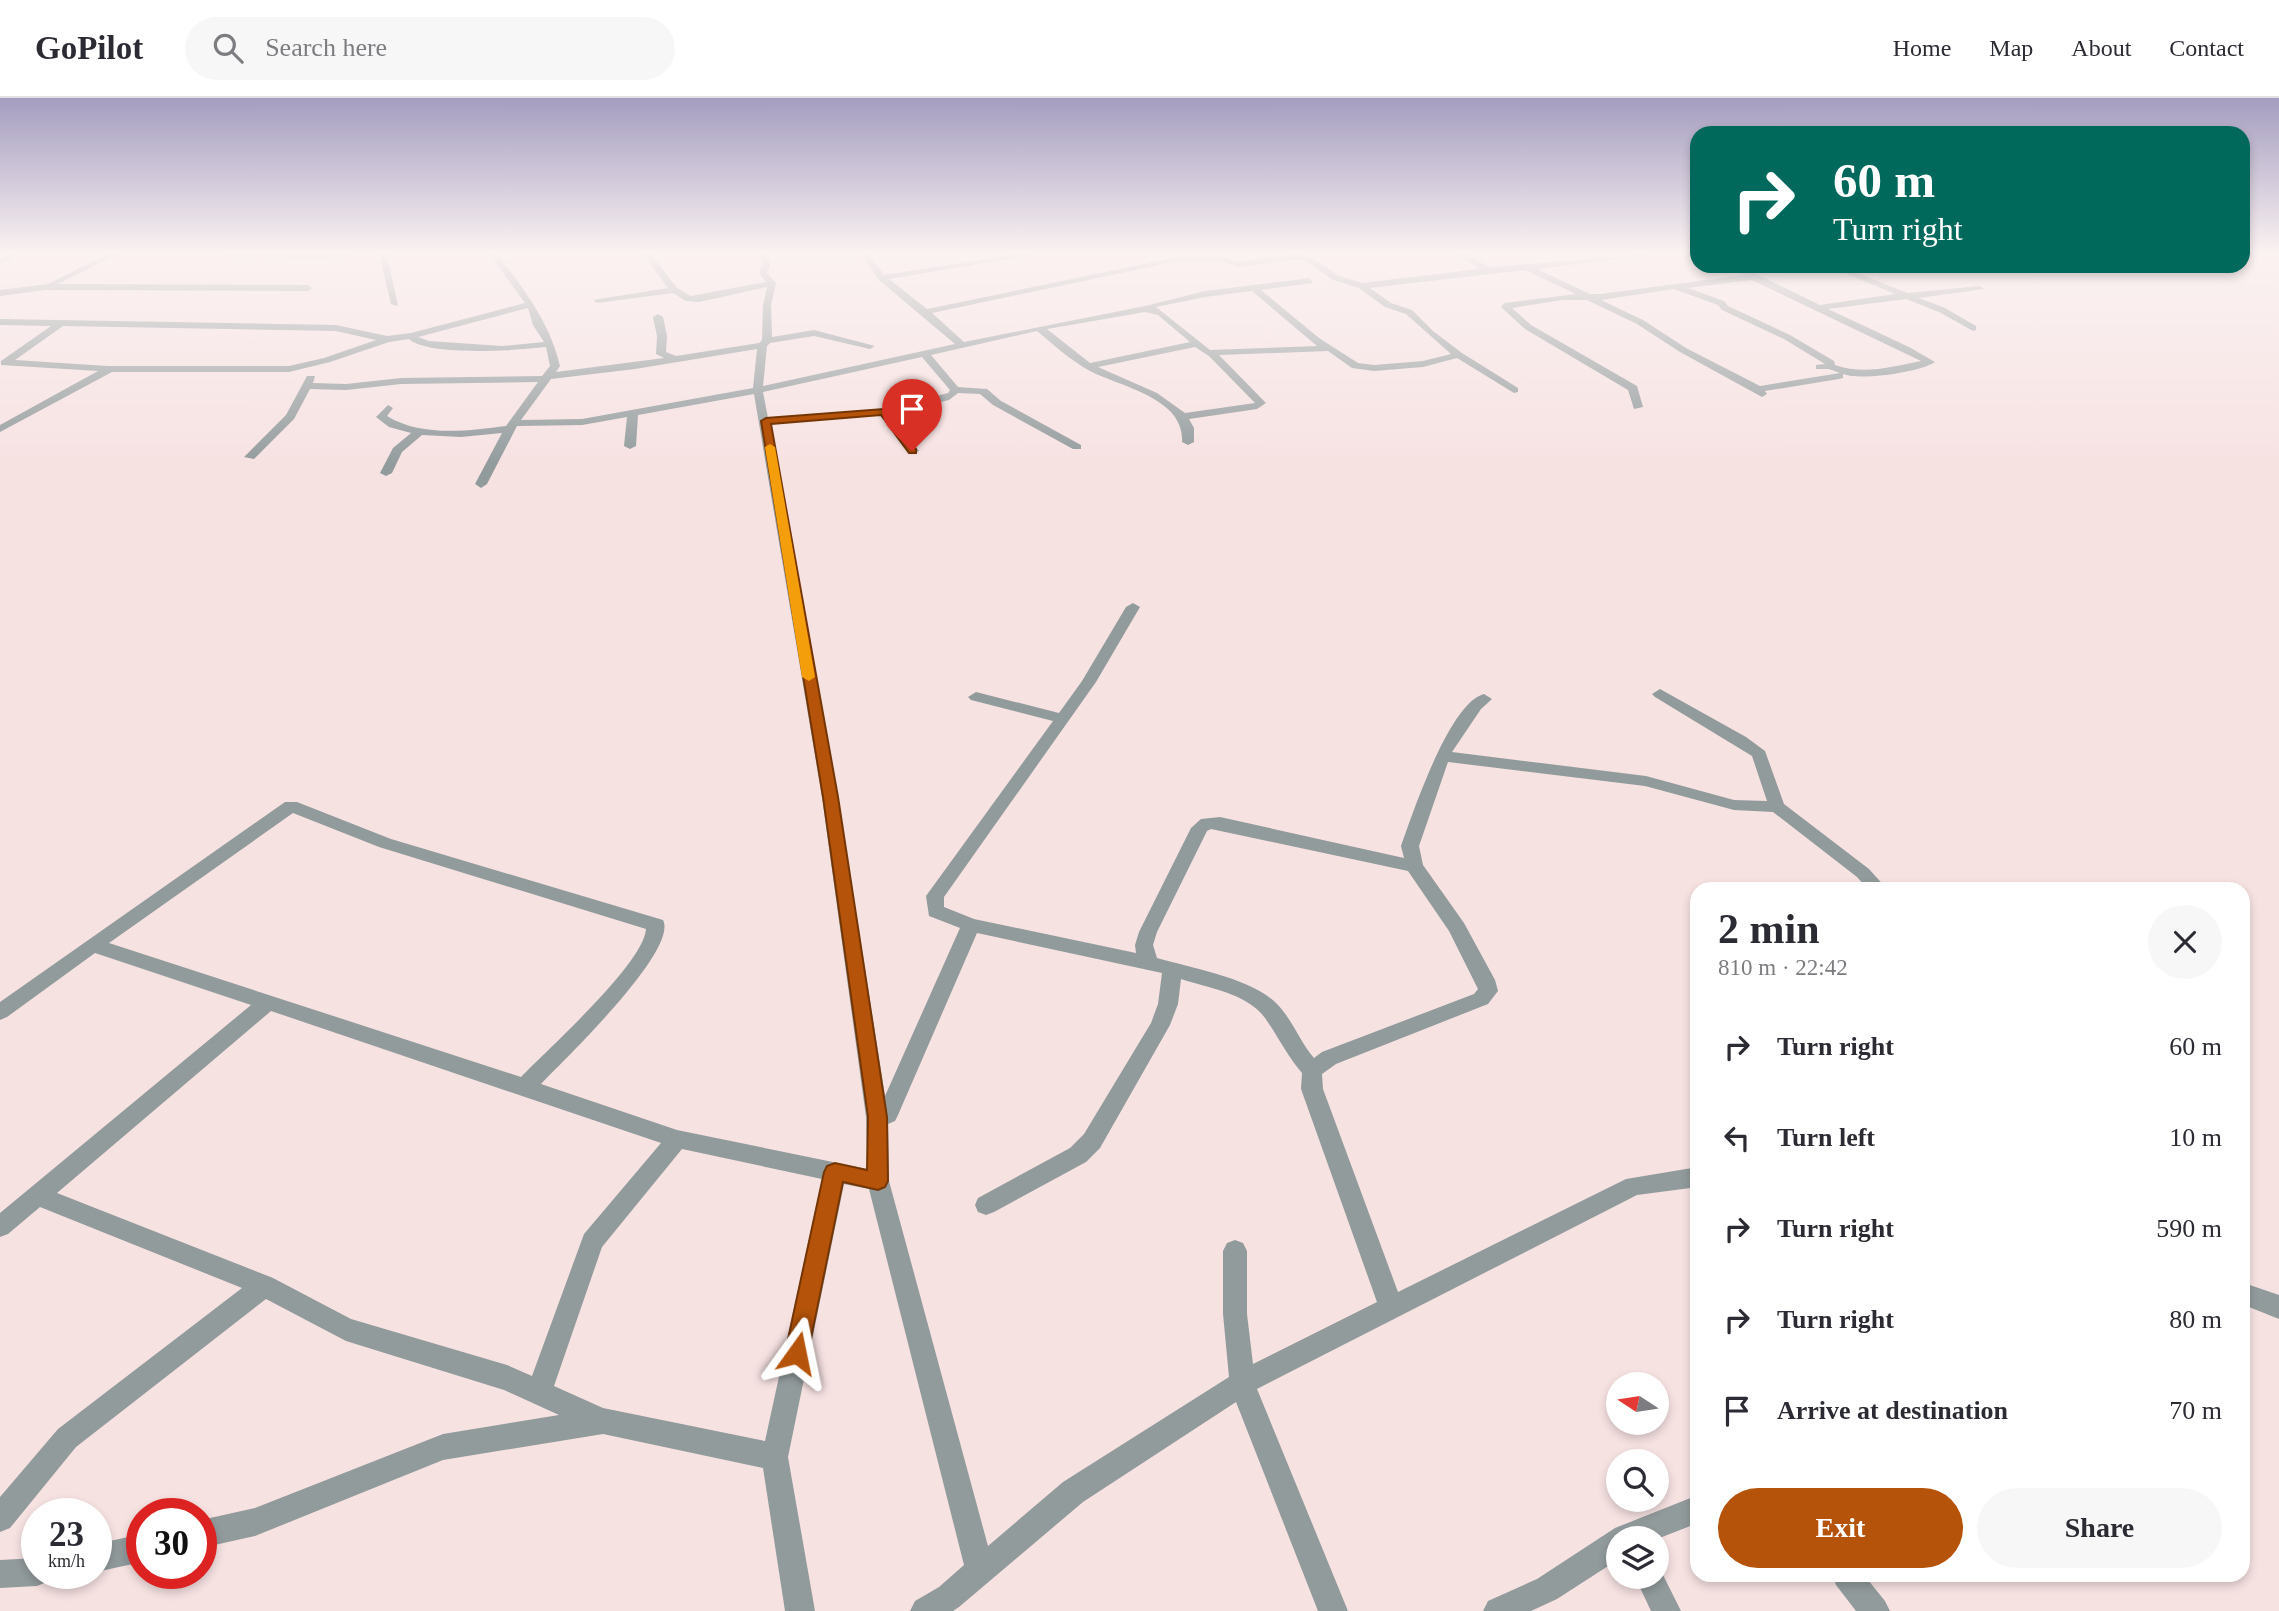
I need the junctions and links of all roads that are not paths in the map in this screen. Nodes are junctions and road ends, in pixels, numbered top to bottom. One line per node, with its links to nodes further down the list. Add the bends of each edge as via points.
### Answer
1 (59, 325): 32 (street)
2 (149, 325): 20 (street, via 336,328)
3 (454, 325): 19 (street)
4 (538, 325): 22 (street)
5 (660, 325): 30 (street, via 662,354)
6 (765, 325): 21 (street)
7 (939, 325): 24 (street)
8 (1059, 325): 17 (street)
9 (1172, 325): 23 (street)
10 (1295, 325): 26 (street)
11 (1422, 325): 29 (street)
12 (1525, 325): 41 (street, via 1633,388)
13 (1643, 325): 35 (street, via 1761,391)
14 (1758, 325): 35 (street, via 1831,363 1825,366)
15 (1856, 325): 35 (street, via 1930,362)
16 (1967, 325): 18 (street)
17 (1039, 328): 24 (street); 33 (street)
18 (1973, 328)
19 (411, 336): 20 (street); 22 (street, via 429,344 502,349)
20 (387, 339): 31 (street)
21 (765, 343): 25 (street, via 814,333); 30 (street); 38 (street)
22 (550, 344): 36 (street, via 555,366)
23 (1195, 344): 28 (street); 33 (street)
24 (962, 345): 27 (street)
25 (870, 346)
26 (1325, 347): 28 (street); 29 (street, via 1366,368 1423,364)
27 (924, 354): 38 (street); 39 (street)
28 (1213, 354): 45 (street, via 1261,403)
29 (1459, 355): 40 (street)
30 (671, 358): 36 (street)
31 (327, 360): 34 (street, via 289,369); 37 (street)
32 (3, 364): 34 (street)
33 (1089, 366): 45 (street, via 1142,389 1172,406)
34 (110, 369): 48 (street)
35 (1851, 374)
36 (547, 377): 37 (street); 47 (street)
37 (305, 386): 54 (street, via 290,417)
38 (758, 390): 43 (street); 46 (street)
39 (955, 390): 44 (street, via 944,398); 52 (street, via 983,391)
40 (1514, 390)
41 (1637, 407)
42 (388, 408): 49 (street, via 381,417 391,425)
43 (633, 411): 47 (street, via 582,422); 51 (street)
44 (884, 412): 46 (street); 53 (street)
45 (1181, 417): 50 (street, via 1187,423)
46 (766, 421): 74 (street, via 830,797)
47 (511, 426): 49 (street, via 464,433); 56 (street)
48 (0, 429)
49 (421, 430): 55 (street, via 397,450)
50 (1188, 442)
51 (630, 446)
52 (1077, 447)
53 (912, 451)
54 (250, 457)
55 (386, 473)
56 (481, 484)
57 (1133, 607): 61 (street)
58 (1660, 694): 63 (street, via 1759,754)
59 (976, 698): 61 (street)
60 (1484, 699): 62 (street)
61 (1062, 719): 66 (street, via 935,896 935,911)
62 (1442, 756): 63 (street, via 1646,781 1734,805); 64 (street, via 1410,846)
63 (1776, 807): 65 (street)
64 (1414, 866): 68 (street, via 1207,823 1200,828 1148,932 1144,946); 72 (street, via 1457,928 1488,991 1482,999 1329,1058)
65 (1871, 882)
66 (971, 925): 68 (street); 74 (street, via 887,1115)
67 (93, 945): 70 (street); 71 (street); 73 (street, via 291,806 385,843 656,925 655,939 626,981)
68 (1148, 961): 69 (street)
69 (1172, 970): 72 (street, via 1248,993 1271,1010); 80 (street, via 1160,1025 1092,1141 1079,1155)
70 (266, 1004): 73 (street); 79 (street)
71 (0, 1012)
72 (1312, 1071): 86 (street, via 1312,1089)
73 (526, 1086): 75 (street)
74 (877, 1117): 78 (street)
75 (677, 1139): 76 (street); 88 (street, via 592,1241)
76 (835, 1172): 78 (street); 90 (street)
77 (1690, 1178): 86 (street, via 1634,1186)
78 (878, 1181): 96 (street)
79 (38, 1196): 81 (street); 83 (street)
80 (986, 1205)
81 (0, 1227)
82 (1235, 1251): 87 (street)
83 (264, 1286): 88 (street, via 346,1329); 92 (street, via 67,1437)
84 (2250, 1296): 85 (street)
85 (2279, 1307)
86 (1392, 1309): 87 (street)
87 (1242, 1383): 96 (street, via 1073,1492); 103 (street)
88 (539, 1392): 89 (street)
89 (603, 1421): 90 (street); 94 (street, via 443,1447 255,1522)
90 (775, 1457): 102 (street)
91 (1690, 1512): 93 (street)
92 (0, 1518)
93 (1656, 1526)
94 (217, 1530)
95 (1606, 1551): 104 (street, via 1547,1589)
96 (980, 1570): 101 (street)
97 (21, 1573): 98 (street)
98 (0, 1574)
99 (1851, 1582): 106 (street)
100 (1656, 1589): 105 (street)
101 (942, 1606)
102 (800, 1611)
103 (1333, 1611)
104 (1498, 1611)
105 (1666, 1611)
106 (1874, 1611)

